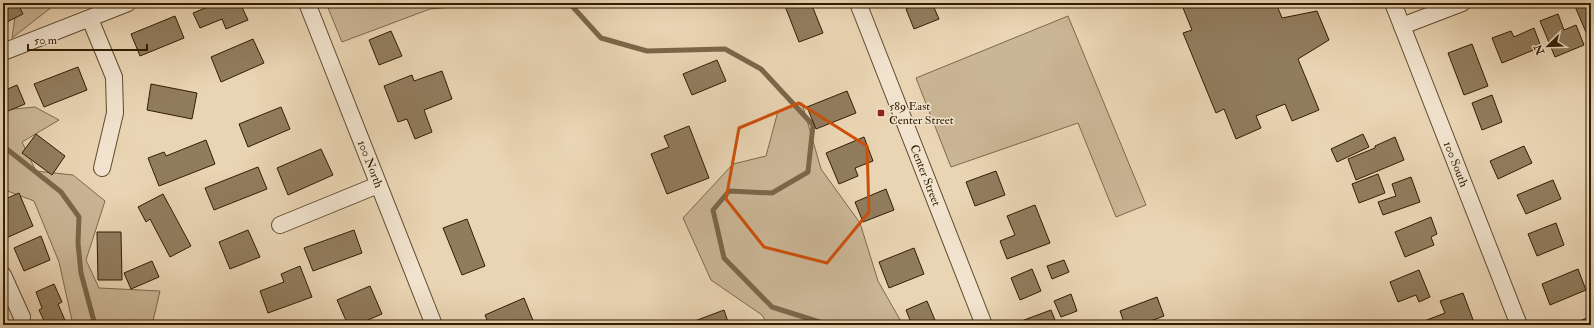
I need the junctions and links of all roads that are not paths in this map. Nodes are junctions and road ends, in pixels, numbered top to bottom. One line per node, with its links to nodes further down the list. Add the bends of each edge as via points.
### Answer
1 (128, 3): 6 (street)
2 (307, 3): 10 (street, 100 North)
3 (858, 3): 15 (street, Center Street)
4 (1393, 3): 7 (street, 100 South)
5 (1462, 3): 7 (street)
6 (90, 19): 8 (street); 9 (street, via 114,78 115,113)
7 (1402, 26): 16 (street, 100 South)
8 (3, 52)
9 (102, 168)
10 (378, 185): 11 (street); 14 (street, 100 North)
11 (280, 225)
12 (3, 275): 13 (street, via 22,317)
13 (21, 325)
14 (434, 325)
15 (984, 325)
16 (1519, 325)

